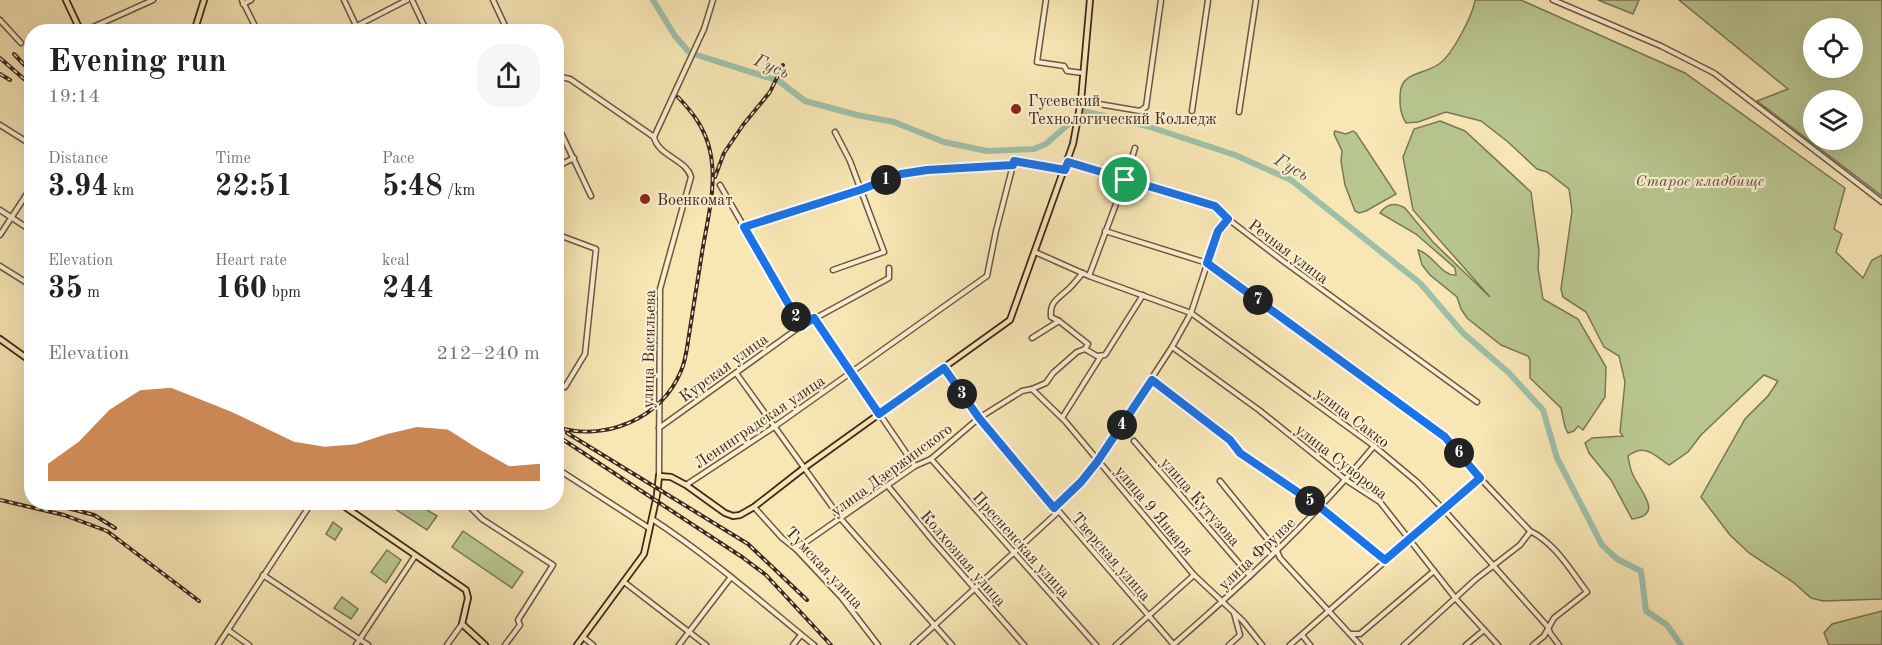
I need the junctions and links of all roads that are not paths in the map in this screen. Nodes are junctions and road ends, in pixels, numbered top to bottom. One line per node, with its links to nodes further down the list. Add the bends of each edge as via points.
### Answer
1 (66, 0): 17 (main road)
2 (153, 0): 18 (street)
3 (204, 0): 19 (main road)
4 (251, 0): 15 (street)
5 (344, 0): 21 (street)
6 (410, 0): 22 (street); 23 (street)
7 (494, 0): 24 (street)
8 (713, 0): 33 (street, via 704,29)
9 (1046, 0): 26 (street, via 1037,62)
10 (1090, 0): 26 (main road)
11 (1161, 0): 28 (street, via 1146,107 1140,111)
12 (1208, 0): 29 (street)
13 (1256, 0): 30 (street)
14 (1553, 0): 47 (street, via 1714,73)
15 (243, 2): 20 (street)
16 (0, 20): 25 (street)
17 (78, 24)
18 (100, 24)
19 (196, 24)
20 (254, 24)
21 (356, 24)
22 (361, 24)
23 (423, 24)
24 (504, 24)
25 (21, 44)
26 (1083, 73): 28 (main road)
27 (564, 78): 33 (street)
28 (1081, 101): 38 (main road)
29 (1192, 111)
30 (1239, 112)
31 (0, 125): 35 (street)
32 (835, 132): 44 (street)
33 (654, 137): 86 (street, улица Васильева, via 659,148 687,169 691,177 660,289)
34 (564, 138): 37 (street)
35 (24, 140)
36 (1135, 148): 42 (street)
37 (574, 158): 39 (street); 45 (street)
38 (1068, 162): 41 (main road); 42 (street, Речная улица)
39 (564, 163)
40 (1013, 165): 41 (street, via 1014,161); 44 (street, via 901,174); 77 (street, Ленинградская улица, via 987,276)
41 (1065, 170): 56 (main road)
42 (1125, 180): 50 (street, Речная улица, via 1215,206); 53 (street)
43 (720, 185): 52 (street)
44 (860, 190): 52 (street); 60 (street, via 884,252)
45 (591, 196)
46 (24, 199): 49 (street)
47 (1882, 202)
48 (0, 210): 49 (street)
49 (12, 218): 51 (street); 54 (street)
50 (1228, 219): 57 (street, via 1218,231); 81 (street, Речная улица)
51 (24, 226)
52 (744, 227): 68 (street)
53 (1105, 231): 57 (street); 62 (street)
54 (0, 234)
55 (564, 237): 79 (street, via 596,249 585,354)
56 (1035, 252): 61 (street, улица Сакко); 75 (main road, via 1010,320)
57 (1207, 263): 65 (street); 95 (street, via 1445,437)
58 (0, 266): 63 (street)
59 (889, 268): 66 (street, Курская улица, via 889,278)
60 (833, 270)
61 (1083, 273): 62 (street, улица Сакко); 67 (street, via 1050,308 1051,317)
62 (1089, 276): 64 (street, улица Сакко)
63 (24, 281)
64 (1143, 295): 65 (street, улица Сакко); 73 (street)
65 (1191, 313): 71 (street); 88 (street, улица Сакко)
66 (814, 318): 68 (street, Курская улица); 77 (street)
67 (1059, 321): 69 (street); 72 (street, via 1088,344)
68 (801, 326): 76 (street, Курская улица)
69 (1032, 338)
70 (0, 339): 74 (main road)
71 (1172, 347): 78 (street); 96 (street, улица Суворова)
72 (1085, 348): 73 (street); 80 (street, улица Дзержинского, via 1046,383)
73 (1101, 355): 84 (street)
74 (24, 356)
75 (944, 368): 82 (main road); 83 (street, Тверская улица)
76 (736, 373): 85 (street); 86 (street, Курская улица)
77 (851, 374): 82 (street); 85 (street, Ленинградская улица)
78 (1152, 380): 90 (street); 102 (street, via 1230,440 1240,453)
79 (564, 386)
80 (1032, 389): 83 (street, улица Дзержинского, via 1022,391); 84 (street, улица 9 Января)
81 (1477, 402)
82 (879, 414): 91 (street); 92 (main road)
83 (979, 418): 89 (street, улица Дзержинского); 101 (street, Тверская улица)
84 (1062, 418): 90 (street, улица 9 Января)
85 (774, 427): 92 (street); 98 (street, Ленинградская улица)
86 (658, 429): 94 (street, улица Васильева)
87 (1134, 441): 122 (street, улица Кутузова)
88 (1374, 446): 96 (street, улица Фрунзе); 106 (street, улица Сакко, via 1418,482)
89 (931, 459): 91 (street, улица Дзержинского); 115 (street, Пресненская улица)
90 (1097, 462): 101 (street); 121 (street, улица 9 Января)
91 (915, 466): 99 (street, улица Дзержинского)
92 (804, 468): 100 (main road); 109 (street)
93 (564, 473): 110 (street)
94 (658, 476): 98 (main road); 108 (main road)
95 (1480, 478): 106 (street); 111 (street)
96 (1346, 480): 102 (street, улица Фрунзе); 112 (street, улица Суворова, via 1380,502)
97 (1220, 481): 114 (street)
98 (686, 485): 100 (main road, via 733,516)
99 (888, 486): 109 (street, улица Дзержинского); 125 (street, Колхозная улица)
100 (754, 507): 113 (street, Тумская улица)
101 (1054, 508): 107 (street, Тверская улица)
102 (1321, 508): 114 (street, улица Фрунзе); 117 (street)
103 (307, 510): 120 (street)
104 (349, 510): 116 (main road)
105 (473, 510): 148 (street, via 553,565)
106 (1444, 510): 112 (street); 118 (street, улица Сакко)
107 (1058, 512): 115 (street); 130 (street, Тверская улица)
108 (651, 519): 110 (main road); 123 (street)
109 (841, 519): 113 (street, улица Дзержинского); 132 (street)
110 (649, 528): 124 (main road, via 644,554)
111 (1530, 531): 118 (street, via 1520,545); 133 (street, via 1541,537 1587,592)
112 (1410, 540): 117 (street); 119 (street, улица Суворова)
113 (796, 549): 155 (street, Тумская улица, via 842,598)
114 (1277, 551): 122 (street, улица Фрунзе); 129 (street)
115 (1015, 554): 125 (street); 159 (street, Пресненская улица)
116 (415, 556): 131 (main road, via 466,590); 141 (street)
117 (1385, 560): 129 (street)
118 (1494, 566): 126 (street); 133 (street, улица Сакко)
119 (1434, 571): 126 (street, улица Суворова); 137 (street, via 1360,634)
120 (263, 575): 134 (street); 141 (street)
121 (1194, 575): 127 (street, улица 9 Января); 130 (street)
122 (1250, 576): 127 (street, улица Фрунзе)
123 (731, 577): 136 (street); 138 (street)
124 (624, 582): 136 (street); 140 (main road)
125 (974, 589): 132 (street); 158 (street, Колхозная улица)
126 (1456, 599): 135 (street, улица Суворова); 167 (street)
127 (1222, 602): 128 (street, улица 9 Января); 161 (street, улица Фрунзе)
128 (1234, 612): 162 (street, via 1240,635); 163 (street, улица 9 Января)
129 (1328, 612): 137 (street); 139 (street)
130 (1149, 616): 160 (street); 161 (street, Тверская улица)
131 (463, 626): 146 (street); 147 (main road)
132 (935, 626): 156 (street); 157 (street)
133 (1548, 627): 170 (street); 171 (street, улица Сакко)
134 (228, 630): 142 (street); 143 (street)
135 (1484, 630): 168 (street); 169 (street, улица Суворова)
136 (689, 632): 151 (street); 152 (street)
137 (1350, 634): 166 (street)
138 (801, 635): 153 (street); 154 (street)
139 (1302, 635): 164 (street); 165 (street)
140 (583, 637): 149 (main road); 150 (street)
141 (360, 639): 144 (street); 145 (street)
142 (218, 645)
143 (249, 645)
144 (356, 645)
145 (368, 645)
146 (447, 645)
147 (485, 645)
148 (505, 645)
149 (577, 645)
150 (593, 645)
151 (679, 645)
152 (706, 645)
153 (793, 645)
154 (814, 645)
155 (878, 645)
156 (913, 645)
157 (952, 645)
158 (1024, 645)
159 (1096, 645)
160 (1116, 645)
161 (1174, 645)
162 (1228, 645)
163 (1262, 645)
164 (1290, 645)
165 (1310, 645)
166 (1360, 645)
167 (1404, 645)
168 (1466, 645)
169 (1498, 645)
170 (1533, 645)
171 (1559, 645)

